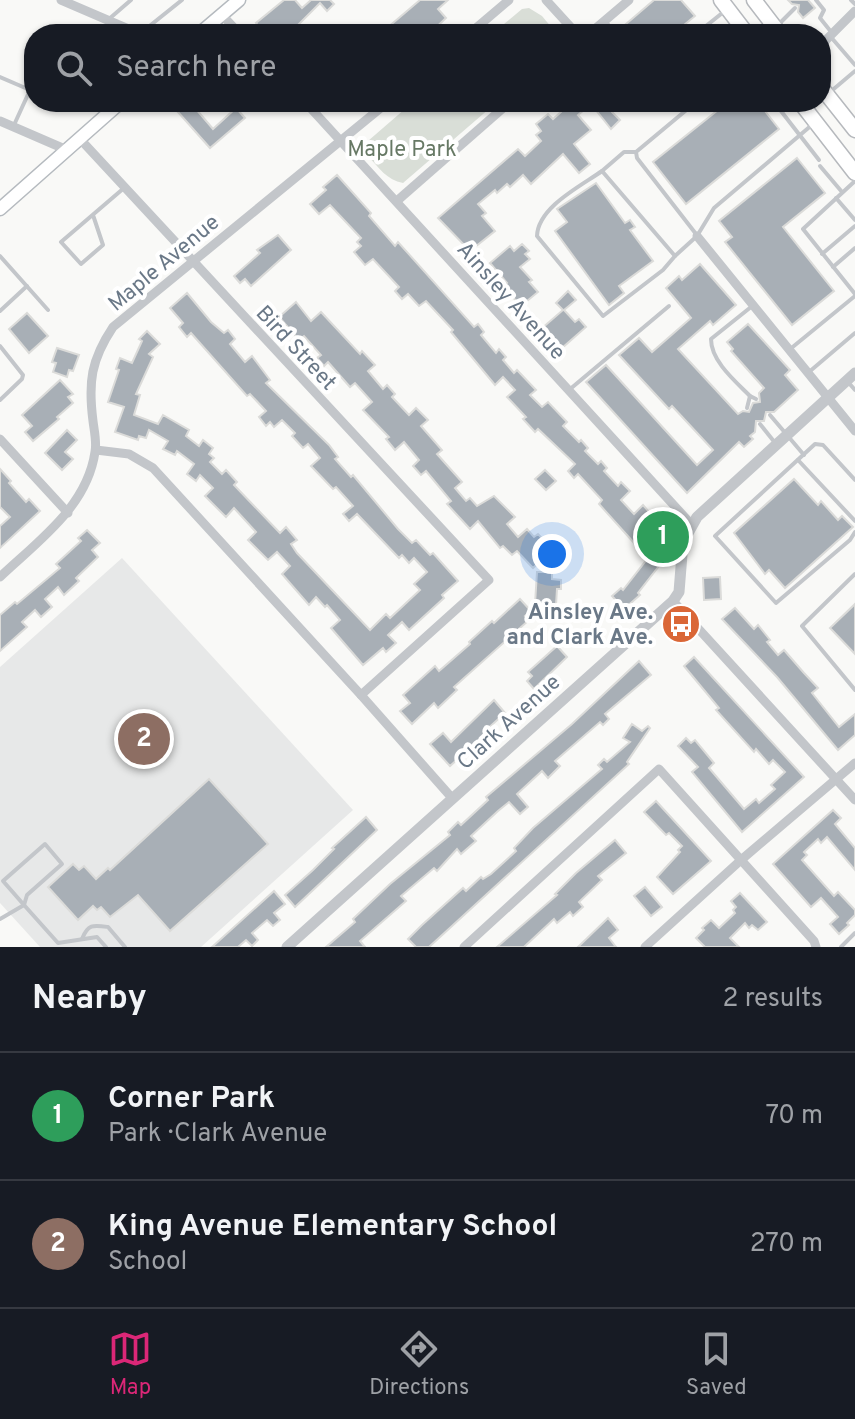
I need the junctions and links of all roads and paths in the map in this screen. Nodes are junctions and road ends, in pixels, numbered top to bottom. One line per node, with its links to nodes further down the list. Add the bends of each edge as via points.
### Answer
1 (61, 0): 14 (street)
2 (131, 0): 14 (lane)
3 (182, 0): 17 (lane)
4 (239, 0): 13 (main road)
5 (509, 0): 20 (street)
6 (546, 0): 21 (street)
7 (754, 0): 26 (highway)
8 (816, 0): 28 (lane, via 824,10)
9 (624, 1): 15 (street)
10 (724, 4): 24 (lane); 25 (highway)
11 (795, 8): 27 (lane)
12 (855, 11): 29 (street)
13 (222, 15): 18 (main road); 19 (street)
14 (107, 20): 16 (street)
15 (605, 21): 22 (street); 23 (lane)
16 (116, 24)
17 (152, 24)
18 (211, 24)
19 (231, 24)
20 (481, 24)
21 (568, 24)
22 (601, 24)
23 (608, 24)
24 (705, 24)
25 (736, 24)
26 (772, 24)
27 (782, 24)
28 (824, 24)
29 (831, 35): 30 (lane)
30 (855, 65)
31 (855, 71): 33 (lane)
32 (0, 77): 34 (lane)
33 (831, 86)
34 (24, 87)
35 (831, 98): 44 (highway)
36 (24, 103): 47 (lane)
37 (110, 112): 49 (main road)
38 (315, 112): 50 (street, Ainsley Avenue)
39 (376, 112): 50 (street, Maple Avenue)
40 (499, 112): 59 (street)
41 (684, 112): 52 (lane)
42 (782, 112): 48 (lane)
43 (808, 112): 46 (highway)
44 (852, 120)
45 (0, 121): 47 (street)
46 (815, 122): 48 (lane); 54 (highway)
47 (13, 127): 51 (street)
48 (800, 135): 57 (lane); 64 (lane, via 714,208)
49 (80, 139): 51 (main road); 56 (street, Bird Street)
50 (343, 141): 59 (street, Ainsley Avenue); 69 (street, Maple Avenue)
51 (67, 150): 60 (main road)
52 (636, 152): 53 (lane, via 624,152); 64 (lane)
53 (602, 171): 68 (lane); 68 (lane, via 552,208 539,222 537,236 603,316)
54 (855, 173)
55 (855, 181): 57 (lane)
56 (124, 188): 61 (lane); 69 (street, Bird Street)
57 (842, 192): 58 (lane)
58 (836, 198): 62 (lane); 66 (lane, via 803,229)
59 (398, 200): 82 (street, Ainsley Avenue)
60 (0, 209)
61 (93, 215): 61 (lane, via 61,242 81,264 103,245)
62 (855, 220)
63 (855, 226): 66 (lane)
64 (697, 236): 68 (lane); 74 (street)
65 (855, 248): 70 (lane)
66 (822, 254): 70 (lane)
67 (0, 256): 71 (lane)
68 (675, 256)
69 (192, 261): 94 (street, Maple Avenue, via 113,327 99,348 90,396); 106 (street, Bird Street, via 489,580)
70 (833, 267): 72 (lane)
71 (27, 286): 75 (lane); 76 (lane)
72 (854, 292): 79 (lane)
73 (669, 306): 82 (lane)
74 (753, 306): 79 (street); 83 (lane, via 711,339 718,360)
75 (48, 310)
76 (0, 311)
77 (855, 333): 80 (lane)
78 (0, 346): 86 (lane, via 23,375)
79 (789, 351): 80 (street)
80 (807, 374): 85 (street)
81 (852, 381): 85 (street)
82 (569, 390): 100 (street, Ainsley Avenue)
83 (750, 396): 84 (lane); 87 (lane)
84 (756, 399)
85 (827, 399): 90 (street); 91 (street)
86 (0, 400)
87 (747, 408)
88 (770, 415): 91 (lane)
89 (760, 424): 93 (lane)
90 (855, 431)
91 (787, 435): 93 (street); 95 (lane)
92 (0, 439): 98 (street)
93 (777, 444): 100 (street)
94 (96, 450): 98 (street, Maple Avenue, via 87,482); 106 (street, via 129,454 153,468)
95 (804, 455): 96 (lane); 97 (lane, via 815,444 823,445)
96 (798, 460): 99 (lane); 101 (lane, via 715,536 776,603)
97 (855, 480)
98 (68, 513): 103 (street, Maple Avenue)
99 (855, 521)
100 (691, 524): 104 (street)
101 (855, 532)
102 (855, 574): 105 (lane, via 802,626)
103 (0, 577)
104 (673, 601): 108 (street); 109 (street, Clark Avenue)
105 (855, 690)
106 (361, 695): 109 (street)
107 (855, 763): 108 (street)
108 (836, 779): 110 (street); 111 (street)
109 (452, 798): 121 (street, Clark Avenue)
110 (855, 800)
111 (741, 860): 117 (street); 122 (street, via 659,769); 123 (street)
112 (24, 905): 112 (lane, via 27,895 62,864 45,844 3,881); 113 (lane); 118 (lane)
113 (0, 919)
114 (855, 933): 116 (lane)
115 (82, 939): 118 (lane); 119 (lane, via 97,937); 120 (lane, via 92,925 108,927)
116 (846, 941): 124 (lane); 125 (lane)
117 (815, 944)
118 (59, 945)
119 (106, 947)
120 (125, 947)
121 (287, 947)
122 (464, 947)
123 (645, 947)
124 (841, 947)
125 (851, 947)

